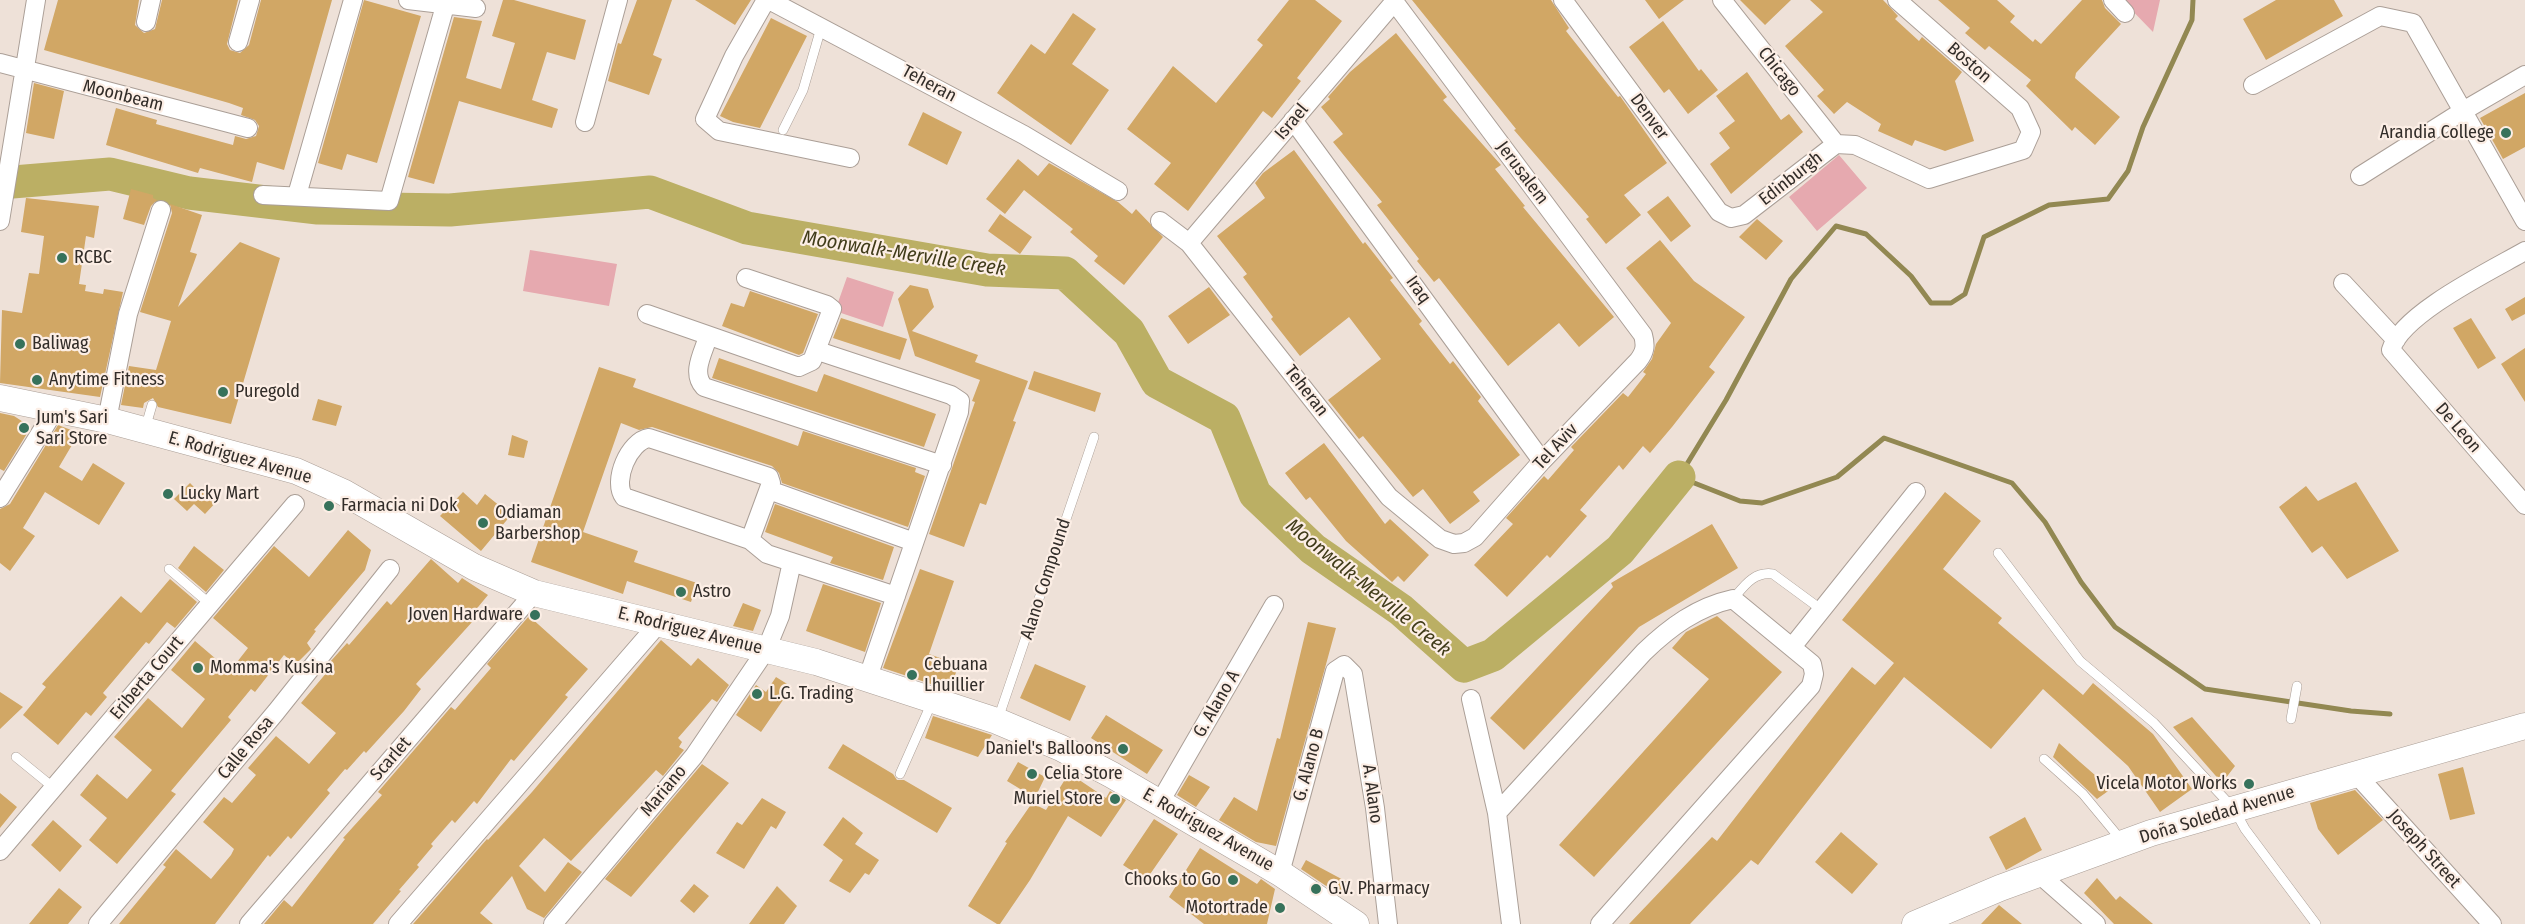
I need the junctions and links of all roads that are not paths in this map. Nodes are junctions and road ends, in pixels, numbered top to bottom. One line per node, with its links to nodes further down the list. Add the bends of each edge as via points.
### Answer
1 (36, 0): 18 (street)
2 (151, 0): 14 (street)
3 (250, 0): 16 (street)
4 (353, 0): 32 (street)
5 (408, 0): 12 (street)
6 (618, 0): 23 (street)
7 (767, 0): 15 (street, Teheran); 28 (street, via 734,56 705,119 719,131)
8 (1563, 0): 34 (street, Denver, via 1719,212 1731,218)
9 (1722, 0): 27 (street, Chicago)
10 (1897, 0): 26 (street, Boston, via 2020,108)
11 (1394, 1): 22 (street, Israel); 45 (street, Jerusalem, via 1643,335)
12 (445, 6): 13 (street); 32 (street, via 389,201)
13 (476, 8)
14 (146, 22)
15 (821, 27): 25 (lane, via 802,90); 30 (street, Teheran)
16 (238, 42)
17 (0, 63): 18 (street, Moonbeam)
18 (23, 70): 24 (street, Moonbeam); 35 (street)
19 (2525, 75): 21 (street)
20 (2253, 85): 21 (street, via 2380,16 2413,23)
21 (2463, 111): 29 (street); 37 (street)
22 (1293, 120): 38 (street, Israel); 53 (street, Iraq)
23 (585, 122)
24 (248, 128)
25 (783, 130)
26 (2031, 132): 27 (street, Edinburgh, via 2023,150 1929,179 1855,145)
27 (1836, 144): 34 (street, Edinburgh)
28 (850, 158)
29 (2360, 176)
30 (1118, 190)
31 (263, 195): 32 (street)
32 (297, 195)
33 (161, 210): 50 (street, via 128,314)
34 (1744, 215)
35 (0, 221)
36 (1160, 221): 38 (street, Teheran)
37 (2525, 221)
38 (1189, 243): 62 (street, Teheran, via 1389,497 1440,539)
39 (2525, 251): 44 (street, via 2419,313)
40 (746, 278): 46 (street, via 832,309)
41 (2343, 283): 44 (street, De Leon)
42 (647, 314): 43 (street)
43 (708, 337): 46 (street, via 799,367 812,361); 54 (street, via 698,371 698,380 704,387)
44 (2393, 345): 59 (street, De Leon)
45 (1645, 348): 53 (street, Tel Aviv, via 1638,361)
46 (818, 351): 54 (street, via 960,401)
47 (0, 398): 49 (main road, E. Rodriguez Avenue)
48 (155, 406): 51 (lane)
49 (56, 408): 50 (main road, E. Rodriguez Avenue); 57 (street)
50 (107, 420): 51 (main road, E. Rodriguez Avenue)
51 (147, 431): 67 (main road, E. Rodriguez Avenue, via 317,480 474,567)
52 (1094, 437): 82 (lane, Alano Compound)
53 (1542, 461): 62 (street, Tel Aviv, via 1475,537)
54 (942, 465): 61 (street)
55 (769, 490): 60 (street); 60 (street, via 769,477 649,438 632,448 619,478 619,490 624,497); 61 (street)
56 (1916, 492): 72 (street)
57 (0, 498)
58 (295, 504): 70 (street, Eriberta Court)
59 (2525, 505)
60 (750, 540): 64 (street, via 767,554)
61 (914, 542): 68 (street)
62 (1464, 543)
63 (1998, 553): 90 (lane, via 2079,660 2154,723)
64 (792, 562): 68 (street); 75 (street, Mariano, via 780,616)
65 (169, 569): 70 (lane)
66 (390, 569): 97 (street, Calle Rosa)
67 (534, 593): 73 (main road, E. Rodriguez Avenue); 98 (street, Scarlet)
68 (896, 596): 77 (street)
69 (1733, 599): 72 (lane, via 1750,580 1765,573 1773,574); 74 (street); 91 (street, via 1699,610 1667,629)
70 (210, 604): 88 (street, Eriberta Court)
71 (1274, 605): 89 (street, G. Alano A)
72 (1822, 610): 74 (street)
73 (659, 623): 75 (main road, E. Rodriguez Avenue); 99 (street)
74 (1792, 647): 104 (street, via 1812,664 1810,686)
75 (766, 650): 77 (main road, E. Rodriguez Avenue); 100 (street, Mariano, via 694,756)
76 (1346, 667): 94 (street, G. Alano B, via 1340,665 1335,671); 102 (street, A. Alano, via 1353,674 1375,808)
77 (868, 677): 79 (main road, E. Rodriguez Avenue)
78 (2297, 686): 81 (lane)
79 (934, 699): 82 (main road, E. Rodriguez Avenue); 86 (lane)
80 (1472, 699): 91 (street)
81 (2291, 719)
82 (997, 721): 89 (main road, E. Rodriguez Avenue, via 1061,748)
83 (2525, 726): 87 (main road, Doña Soledad Avenue)
84 (16, 757): 88 (lane)
85 (2044, 759): 92 (lane, via 2083,794)
86 (900, 774)
87 (2356, 774): 90 (main road, Doña Soledad Avenue); 107 (street, Joseph Street)
88 (54, 788): 93 (street, Eriberta Court)
89 (1160, 802): 94 (main road, E. Rodriguez Avenue)
90 (2234, 809): 92 (main road, Doña Soledad Avenue); 106 (lane)
91 (1497, 813): 103 (street)
92 (2123, 843): 95 (main road, Doña Soledad Avenue)
93 (0, 851)
94 (1280, 873): 101 (main road, E. Rodriguez Avenue)
95 (2038, 873): 96 (street); 105 (main road, Doña Soledad Avenue)
96 (2094, 923)
97 (98, 924)
98 (249, 924)
99 (398, 924)
100 (553, 924)
101 (1356, 924)
102 (1388, 924)
103 (1511, 924)
104 (1600, 924)
105 (1915, 924)
106 (2316, 924)
107 (2492, 924)

